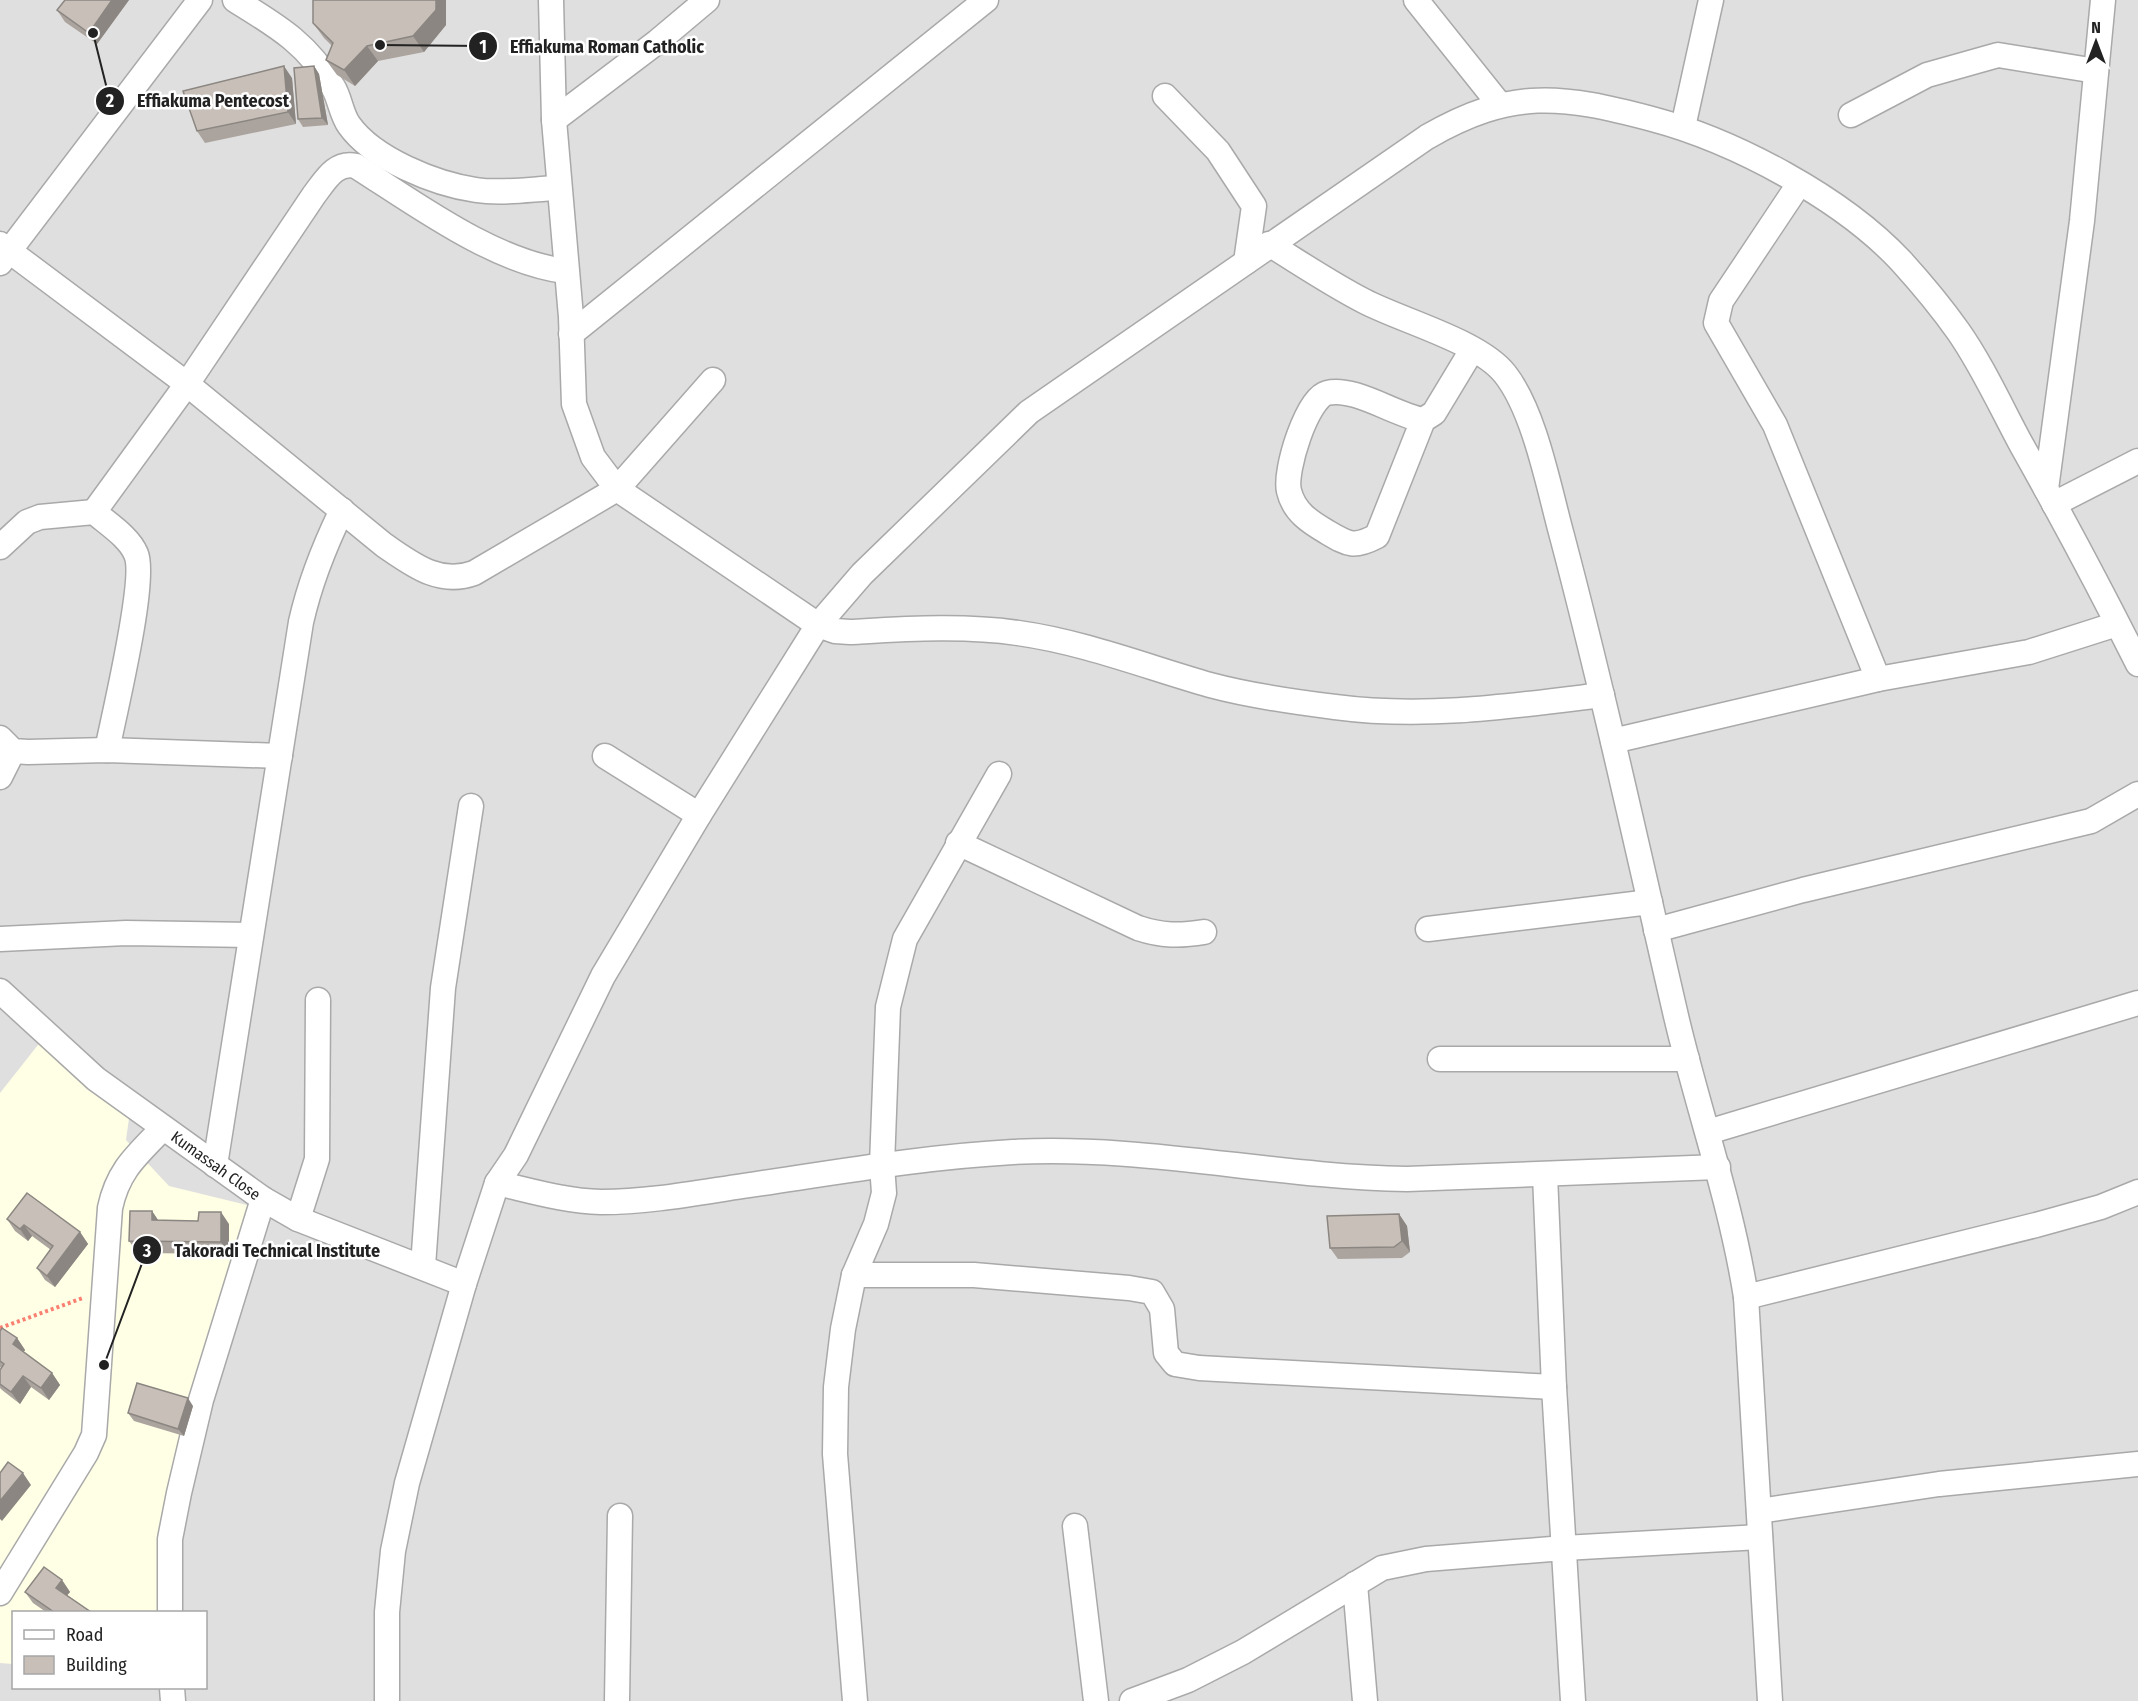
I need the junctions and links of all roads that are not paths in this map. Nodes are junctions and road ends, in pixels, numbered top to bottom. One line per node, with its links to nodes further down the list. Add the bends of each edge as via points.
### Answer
1 (200, 0): 20 (street)
2 (236, 0): 14 (street, via 290,34 318,63 335,89)
3 (551, 0): 13 (street)
4 (707, 0): 13 (street)
5 (986, 0): 23 (street)
6 (1416, 0): 11 (street)
7 (1711, 0): 15 (street)
8 (2103, 0): 9 (street)
9 (2096, 71): 12 (street, via 1998,55 1927,75); 30 (street)
10 (1165, 96): 21 (street, via 1218,151 1254,206)
11 (1500, 105): 15 (street, via 1549,99 1600,105); 19 (street, via 1461,117 1427,137)
12 (1851, 115)
13 (554, 120): 18 (street)
14 (348, 124): 16 (street); 18 (street, via 369,146 422,176 477,191)
15 (1683, 127): 17 (street, via 1736,148)
16 (347, 164): 22 (street, via 505,254 532,266); 26 (street, via 338,167 314,195)
17 (1799, 184): 30 (street, via 1875,237 1959,331); 37 (street, via 1727,292 1716,323 1775,425)
18 (558, 188): 22 (street)
19 (1269, 244): 21 (street); 24 (street, via 1364,301)
20 (3, 253): 26 (street)
21 (1246, 262): 35 (street, via 1029,412 862,574)
22 (566, 271): 23 (street)
23 (572, 334): 29 (street, via 574,404 593,457)
24 (1472, 350): 27 (street, via 1434,413); 38 (street, via 1504,372 1531,427)
25 (713, 380): 29 (street)
26 (187, 384): 31 (street); 32 (street)
27 (1423, 420): 27 (street, via 1343,392 1325,393 1314,402 1289,463 1289,491 1302,517 1348,545 1377,536)
28 (2138, 461): 30 (street)
29 (617, 489): 31 (street, via 474,573 449,579 417,567); 35 (street)
30 (2050, 496): 34 (street)
31 (342, 510): 42 (street, via 310,584)
32 (94, 512): 33 (street, via 40,517 27,522); 41 (street, via 127,541 139,570)
33 (0, 547)
34 (2117, 624): 36 (street); 37 (street, via 2029,652)
35 (818, 625): 38 (street, via 850,632 969,629 1018,633 1076,645 1212,685 1338,708 1466,712); 48 (street)
36 (2138, 664)
37 (1878, 679): 39 (street)
38 (1602, 694): 39 (street)
39 (1613, 741): 50 (street)
40 (6, 745): 41 (street); 45 (street)
41 (107, 750): 42 (street)
42 (280, 756): 54 (street)
43 (605, 756): 48 (street)
44 (999, 774): 49 (street)
45 (0, 777)
46 (2138, 794): 52 (street, via 2091,820)
47 (471, 806): 71 (street, via 443,988)
48 (699, 815): 67 (street, via 603,976 516,1155)
49 (958, 843): 53 (street, via 1138,928 1178,936); 64 (street, via 905,939 888,1007)
50 (1650, 902): 51 (street); 52 (street)
51 (1428, 929)
52 (1656, 930): 60 (street)
53 (1204, 932)
54 (251, 935): 55 (street, via 126,933); 63 (street)
55 (0, 939)
56 (4, 1000): 61 (street, Kumassah Close, via 96,1079)
57 (318, 1000): 70 (street, via 317,1159)
58 (2138, 1003): 62 (street)
59 (1440, 1059): 60 (street)
60 (1687, 1059): 62 (street)
61 (163, 1128): 63 (street, Kumassah Close); 83 (street, via 124,1168 114,1187 94,1435)
62 (1708, 1132): 65 (street)
63 (215, 1165): 69 (street, Kumassah Close)
64 (882, 1165): 66 (street, via 1011,1152 1085,1150 1359,1179); 67 (street, via 649,1199 601,1202 561,1198); 72 (street, via 883,1205)
65 (1719, 1167): 66 (street); 74 (street)
66 (1545, 1174): 75 (street)
67 (497, 1182): 73 (street)
68 (2138, 1192): 74 (street, via 2036,1225)
69 (262, 1199): 70 (street, Kumassah Close); 84 (street, via 201,1400 179,1493 170,1539)
70 (298, 1219): 71 (street, Kumassah Close)
71 (423, 1266): 73 (street, Kumassah Close)
72 (854, 1275): 75 (street, via 974,1275 1152,1292 1162,1310 1166,1353 1175,1364 1199,1368); 87 (street, via 836,1387 835,1454)
73 (464, 1284): 85 (street, via 407,1484 393,1551 387,1612)
74 (1746, 1297): 77 (street)
75 (1554, 1387): 81 (street)
76 (2138, 1464): 77 (street, via 1939,1484)
77 (1759, 1511): 80 (street)
78 (620, 1516): 86 (street)
79 (1075, 1526): 88 (street)
80 (1760, 1537): 81 (street); 92 (street)
81 (1564, 1548): 82 (street, via 1400,1564 1382,1568); 91 (street)
82 (1355, 1584): 89 (street, via 1243,1652 1188,1680); 90 (street)
83 (0, 1593)
84 (170, 1611)
85 (387, 1701)
86 (617, 1701)
87 (855, 1701)
88 (1096, 1701)
89 (1132, 1701)
90 (1365, 1701)
91 (1573, 1701)
92 (1770, 1701)

